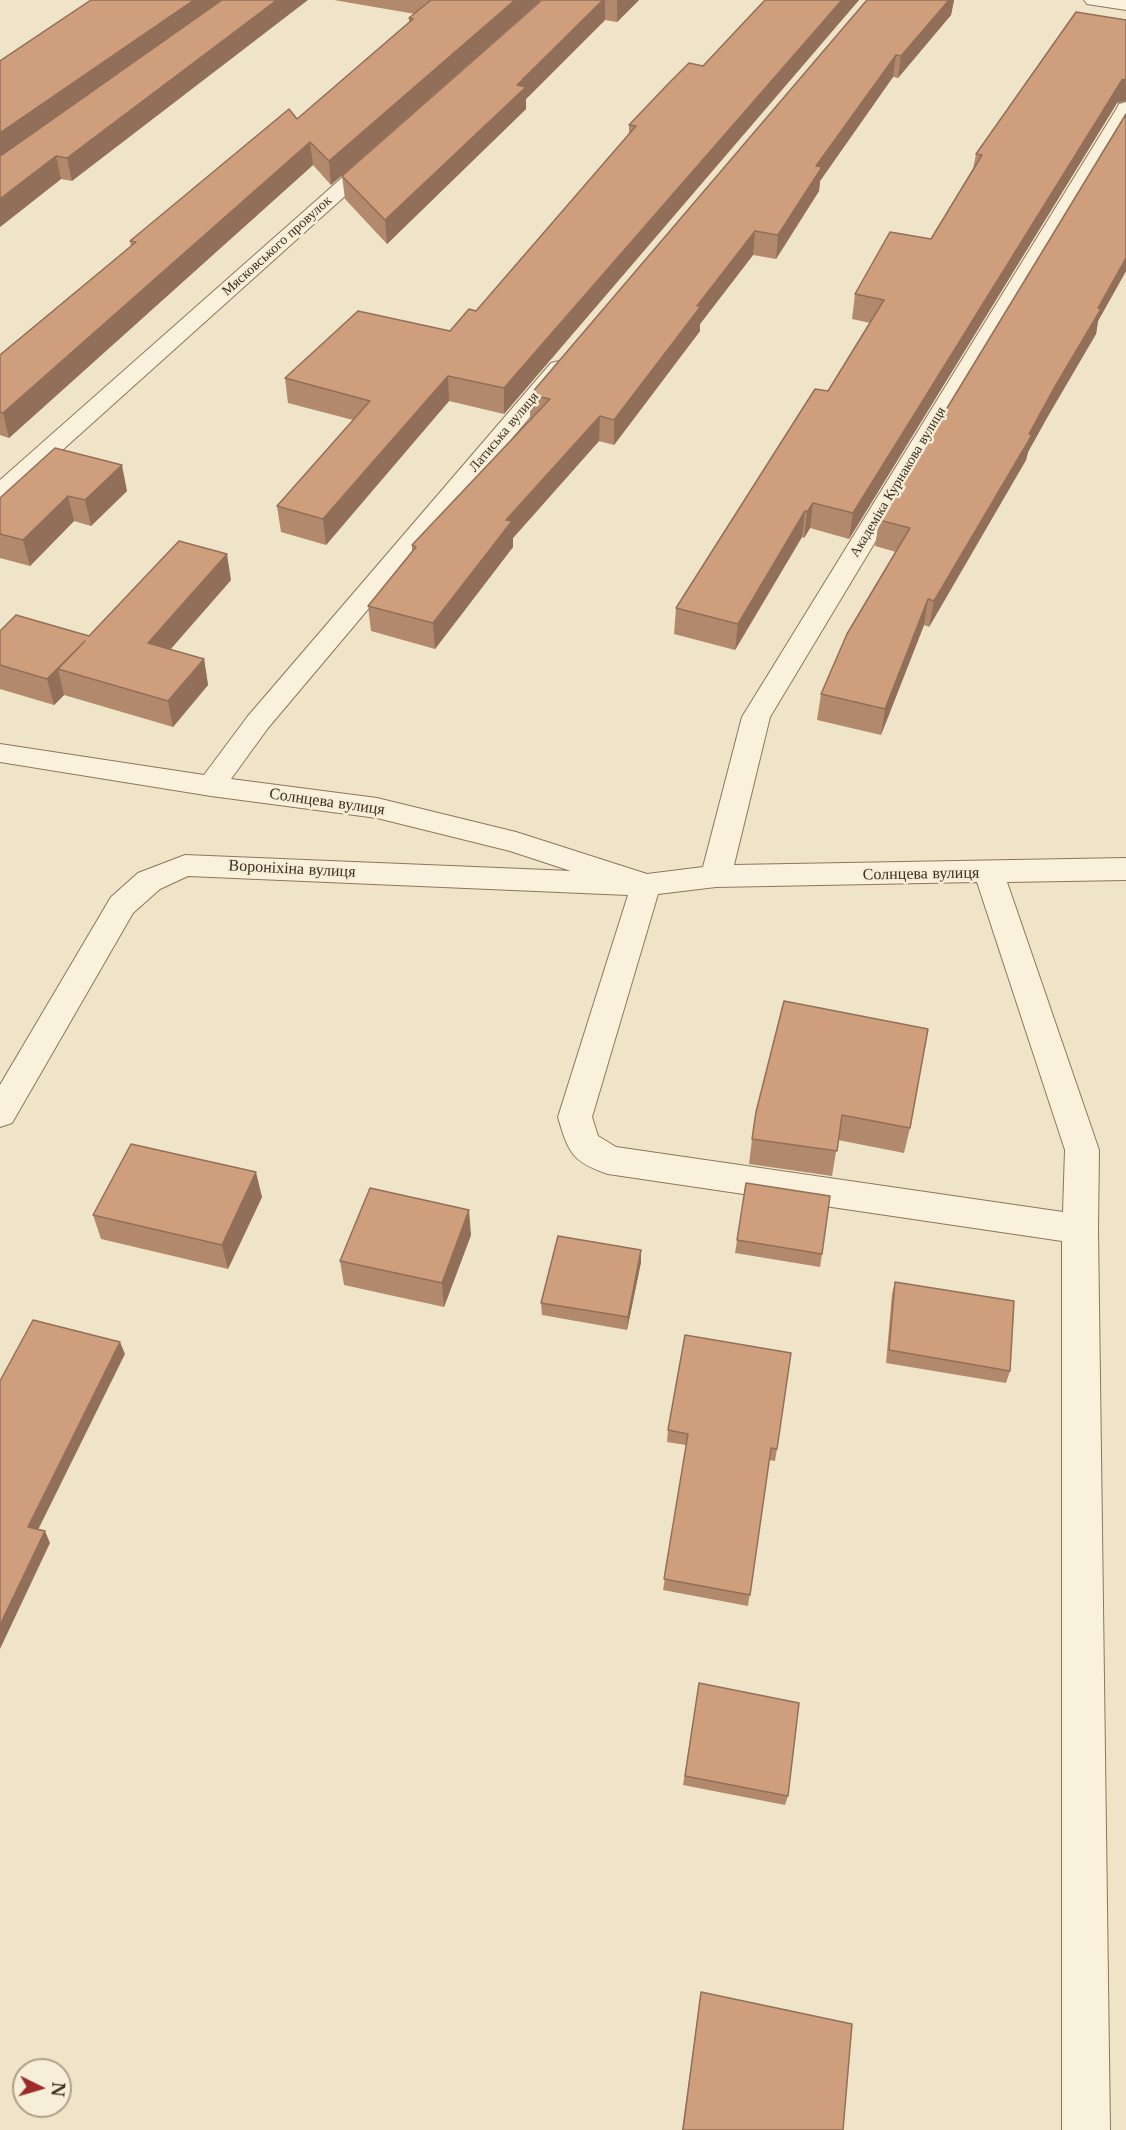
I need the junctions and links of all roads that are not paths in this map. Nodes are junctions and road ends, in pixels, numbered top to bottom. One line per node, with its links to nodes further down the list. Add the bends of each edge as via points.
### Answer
1 (1093, 0): 2 (street)
2 (1126, 5)
3 (1126, 108): 11 (street, Академіка Курнакова вулиця, via 756,717)
4 (393, 143): 6 (street, Мясковського провулок)
5 (576, 347): 8 (street, Латиська вулиця, via 258,722)
6 (0, 493)
7 (0, 753): 8 (street, Солнцева вулиця)
8 (212, 786): 12 (street, Солнцева вулиця, via 377,808 516,842)
9 (1126, 869): 10 (street, Солнцева вулиця)
10 (990, 873): 11 (street, Солнцева вулиця); 14 (street, via 1082,1150)
11 (716, 876): 12 (street, Вороніхіна вулиця)
12 (646, 885): 13 (street, Вороніхіна вулиця, via 185,865 148,881 122,905); 14 (street, via 575,1117 583,1144 609,1160)
13 (0, 1114)
14 (1080, 1229): 15 (street)
15 (1086, 2130)

